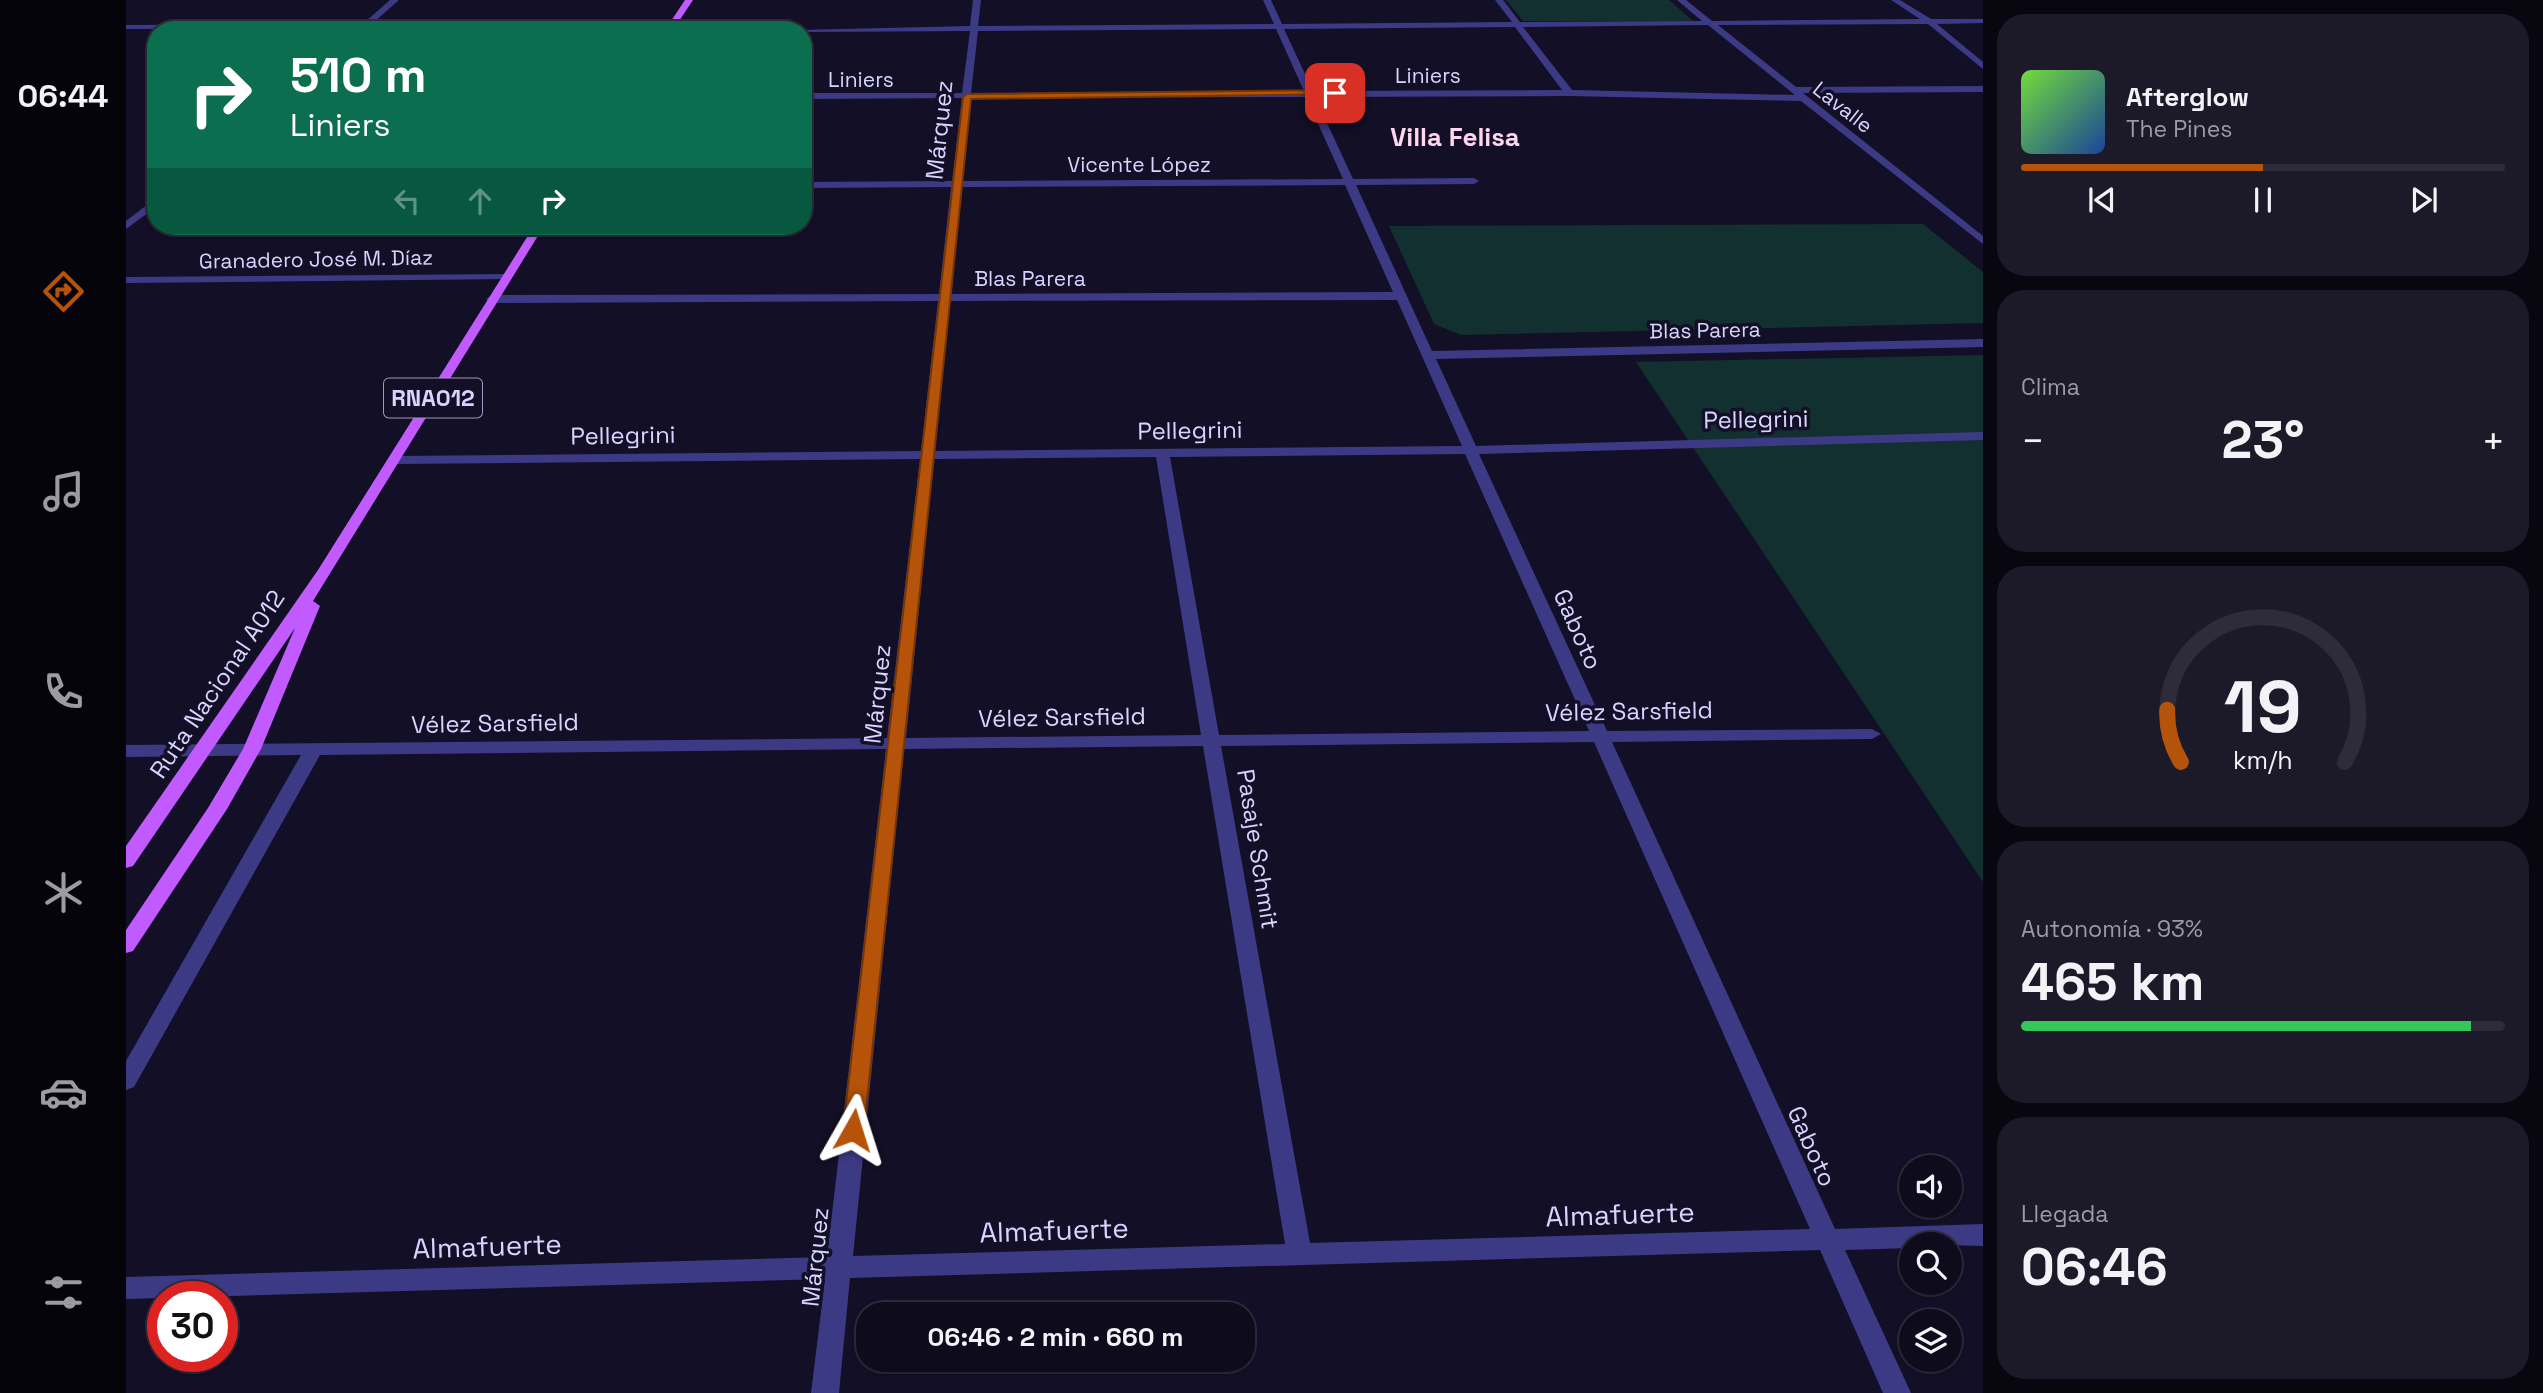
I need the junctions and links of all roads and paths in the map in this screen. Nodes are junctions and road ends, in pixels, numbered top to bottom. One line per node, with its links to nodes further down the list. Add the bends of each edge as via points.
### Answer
1 (395, 0): 8 (street)
2 (689, 0): 9 (main road)
3 (976, 0): 17 (street, Márquez)
4 (1267, 0): 13 (street, Gaboto)
5 (1499, 0): 14 (street)
6 (1681, 0): 12 (street, Lavalle)
7 (1895, 0): 10 (street)
8 (370, 21)
9 (675, 21)
10 (1929, 21): 11 (street); 12 (street); 19 (street)
11 (1983, 21)
12 (1710, 25): 14 (street); 23 (street, Lavalle)
13 (1279, 26): 14 (street); 17 (street); 24 (street, Gaboto)
14 (1518, 26): 25 (street)
15 (126, 27): 16 (street)
16 (147, 27)
17 (974, 29): 18 (street); 27 (street, Márquez)
18 (812, 30)
19 (1972, 55): 20 (street); 21 (street)
20 (1983, 55)
21 (1983, 66)
22 (1983, 89): 23 (street)
23 (1791, 90): 28 (street, Lavalle)
24 (1309, 93): 25 (street, Liniers); 27 (street, Liniers); 30 (street, Gaboto)
25 (1569, 93): 28 (street, Liniers)
26 (812, 96): 27 (street, Liniers)
27 (967, 97): 31 (street, Márquez)
28 (1801, 98): 36 (street, Lavalle)
29 (1475, 181): 30 (street, Vicente López)
30 (1349, 182): 31 (street, Vicente López); 39 (street, Gaboto)
31 (957, 184): 32 (street, Vicente López); 40 (street, Márquez)
32 (812, 185)
33 (147, 208): 34 (street)
34 (126, 226)
35 (533, 235): 37 (main road, Ruta Nacional A012 / RNA012)
36 (1983, 241)
37 (506, 276): 38 (street, Granadero José M. Díaz); 41 (main road, Ruta Nacional A012 / RNA012)
38 (126, 280)
39 (1401, 296): 40 (street, Blas Parera); 43 (street, Gaboto)
40 (945, 298): 41 (street, Blas Parera); 47 (street, Márquez)
41 (492, 299): 48 (main road, Ruta Nacional A012 / RNA012)
42 (1983, 343): 43 (street, Blas Parera)
43 (1427, 355): 45 (street, Gaboto)
44 (1983, 436): 45 (street, Pellegrini)
45 (1470, 450): 46 (street, Pellegrini); 51 (street, Gaboto)
46 (1162, 453): 47 (street, Pellegrini); 52 (street, Pasaje Schmit)
47 (928, 455): 48 (street, Pellegrini); 53 (street, Márquez)
48 (396, 460): 49 (main road, Ruta Nacional A012 / RNA012)
49 (326, 570): 54 (main road, Ruta Nacional A012 / RNA012); 55 (main road, Ruta Nacional A012 / RNA012)
50 (1872, 734): 51 (street, Vélez Sarsfield)
51 (1599, 736): 52 (street, Vélez Sarsfield); 62 (street, Gaboto)
52 (1213, 740): 53 (street, Vélez Sarsfield); 63 (street, Pasaje Schmit)
53 (896, 743): 56 (street, Vélez Sarsfield); 64 (street, Márquez)
54 (205, 749): 55 (street, Vélez Sarsfield); 57 (street, Vélez Sarsfield); 58 (main road, Ruta Nacional A012 / RNA012)
55 (252, 749): 56 (street, Vélez Sarsfield); 59 (main road, Ruta Nacional A012 / RNA012)
56 (314, 749): 60 (street)
57 (126, 751)
58 (126, 861)
59 (126, 946)
60 (126, 1080)
61 (1983, 1235): 62 (street, Almafuerte)
62 (1827, 1239): 63 (street, Almafuerte); 67 (street, Gaboto)
63 (1299, 1254): 64 (street, Almafuerte)
64 (838, 1268): 65 (street, Almafuerte); 66 (street, Márquez)
65 (126, 1288)
66 (825, 1393)
67 (1897, 1393)

